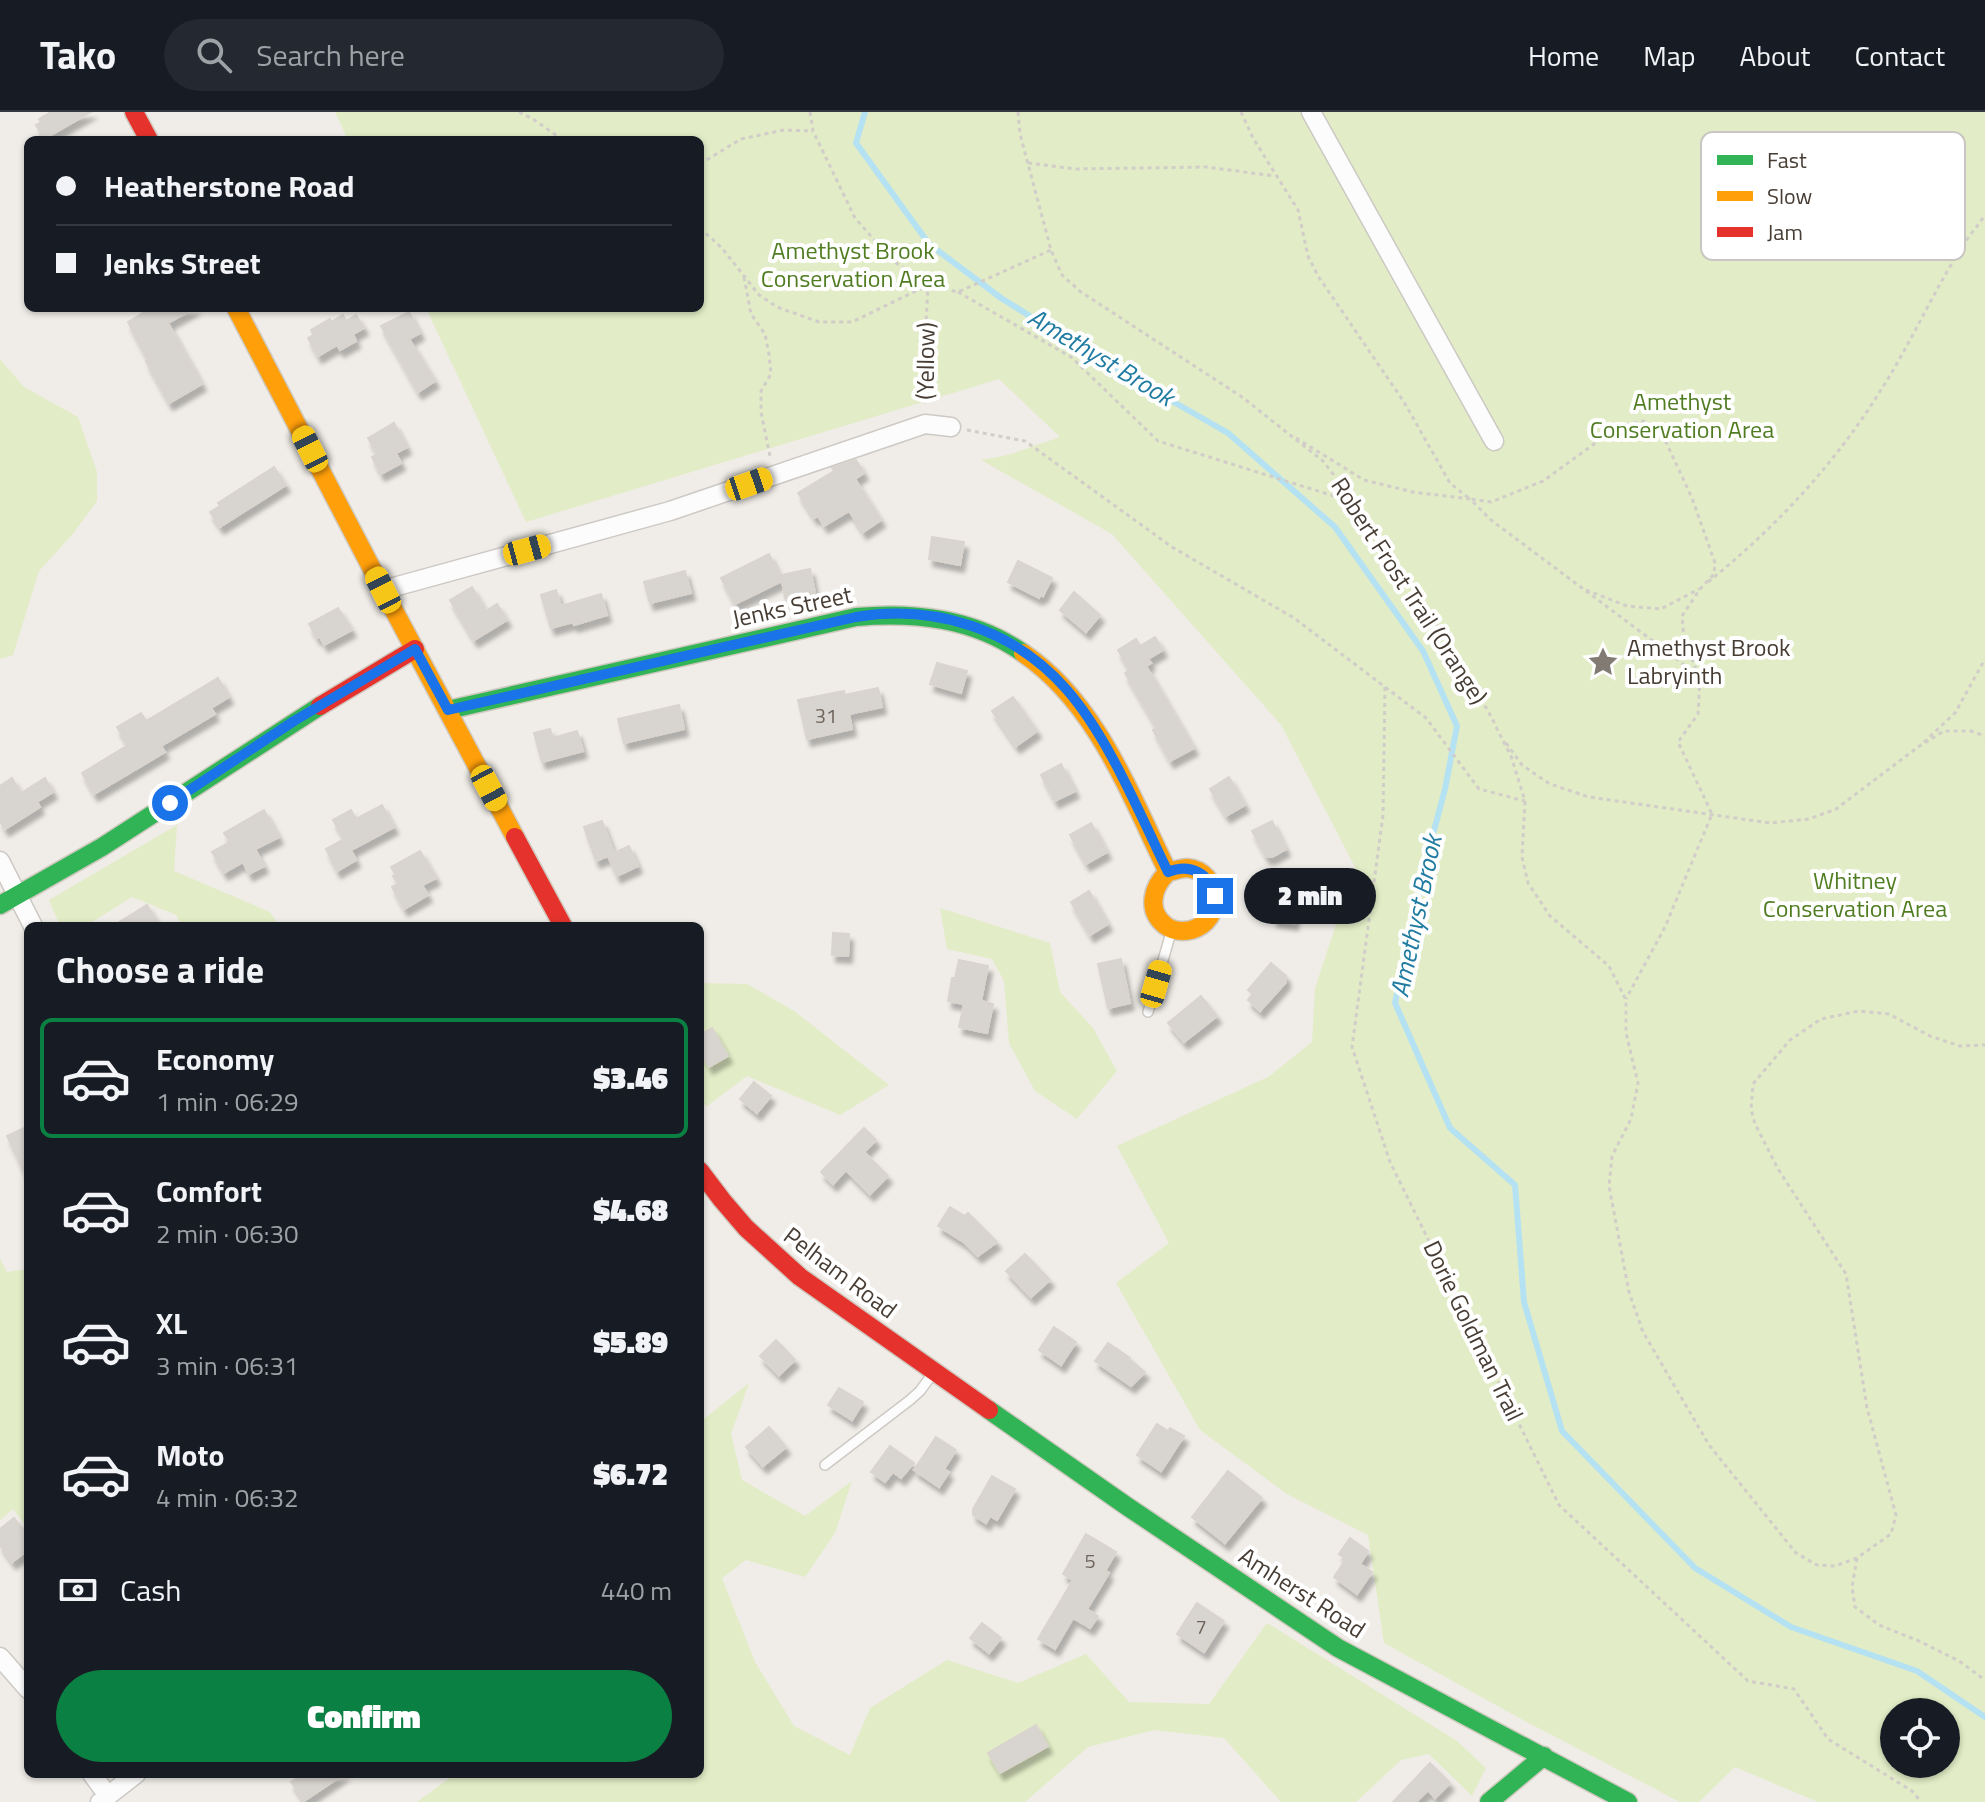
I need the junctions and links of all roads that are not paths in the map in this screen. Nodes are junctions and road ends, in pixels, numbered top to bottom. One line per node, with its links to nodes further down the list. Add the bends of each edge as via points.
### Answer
1 (134, 112): 3 (main road)
2 (1311, 112): 6 (street)
3 (147, 136)
4 (238, 312): 7 (main road)
5 (951, 427): 7 (street, via 925,424 670,511)
6 (1494, 441)
7 (383, 590): 8 (main road)
8 (415, 649): 9 (main road); 12 (main road, via 102,847)
9 (448, 710): 11 (main road, Jenks Street, via 856,617 894,613 954,620 1011,643 1068,691 1106,749); 15 (main road)
10 (0, 861): 12 (street)
11 (1168, 872): 16 (main road, via 1152,899 1157,917); 16 (main road, via 1184,868 1201,873 1215,896 1213,912 1202,926)
12 (17, 894): 13 (main road); 14 (street)
13 (0, 905)
14 (31, 922)
15 (561, 922)
16 (1172, 929): 17 (lane)
17 (1148, 1012)
18 (704, 1176): 19 (main road, Pelham Road, via 781,1261)
19 (934, 1372): 20 (main road, Pelham Road); 21 (lane, via 910,1400)
20 (967, 1395): 24 (main road, Amherst Road, via 1338,1648)
21 (825, 1465)
22 (0, 1657): 23 (street)
23 (24, 1684)
24 (1544, 1756): 28 (main road); 29 (main road, Amherst Road)
25 (94, 1778): 27 (street)
26 (131, 1778): 27 (street)
27 (104, 1799)
28 (1489, 1802)
29 (1628, 1802)

